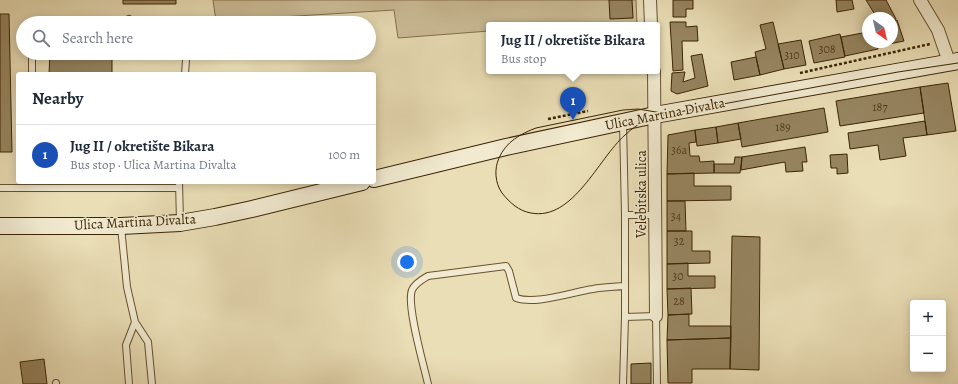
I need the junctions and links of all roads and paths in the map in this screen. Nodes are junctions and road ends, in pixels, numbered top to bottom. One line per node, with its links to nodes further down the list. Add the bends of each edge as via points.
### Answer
1 (650, 0): 3 (street)
2 (920, 0): 4 (street)
3 (651, 22)
4 (943, 41): 7 (street); 10 (path)
5 (32, 60): 8 (lane)
6 (186, 60): 9 (lane)
7 (954, 62): 13 (street, Ulica Martina Divalta)
8 (32, 72)
9 (185, 72)
10 (798, 73)
11 (654, 74): 13 (street, Velebitska ulica)
12 (588, 111): 14 (path)
13 (655, 114): 15 (street, Ulica Martina Divalta); 22 (street, Velebitska ulica)
14 (548, 119)
15 (624, 122): 16 (street, Ulica Martina Divalta); 21 (lane)
16 (376, 179)
17 (354, 184): 23 (street, Ulica Martina Divalta, via 252,209)
18 (33, 185): 19 (lane); 20 (lane)
19 (179, 185): 23 (lane)
20 (0, 188)
21 (625, 215): 22 (lane); 26 (lane)
22 (656, 215): 27 (street, Velebitska ulica)
23 (180, 223): 25 (street, Ulica Martina Divalta)
24 (0, 226): 25 (street, Ulica Martina Divalta)
25 (121, 226): 29 (lane, via 127,287)
26 (624, 286): 28 (lane); 32 (lane, via 522,300 516,298 506,266 428,276 418,282 412,290 411,307)
27 (656, 316): 28 (lane); 34 (lane)
28 (625, 318): 33 (lane)
29 (135, 322): 30 (lane, via 126,344); 31 (lane, via 148,342)
30 (130, 384)
31 (152, 384)
32 (428, 384)
33 (623, 384)
34 (657, 384)

